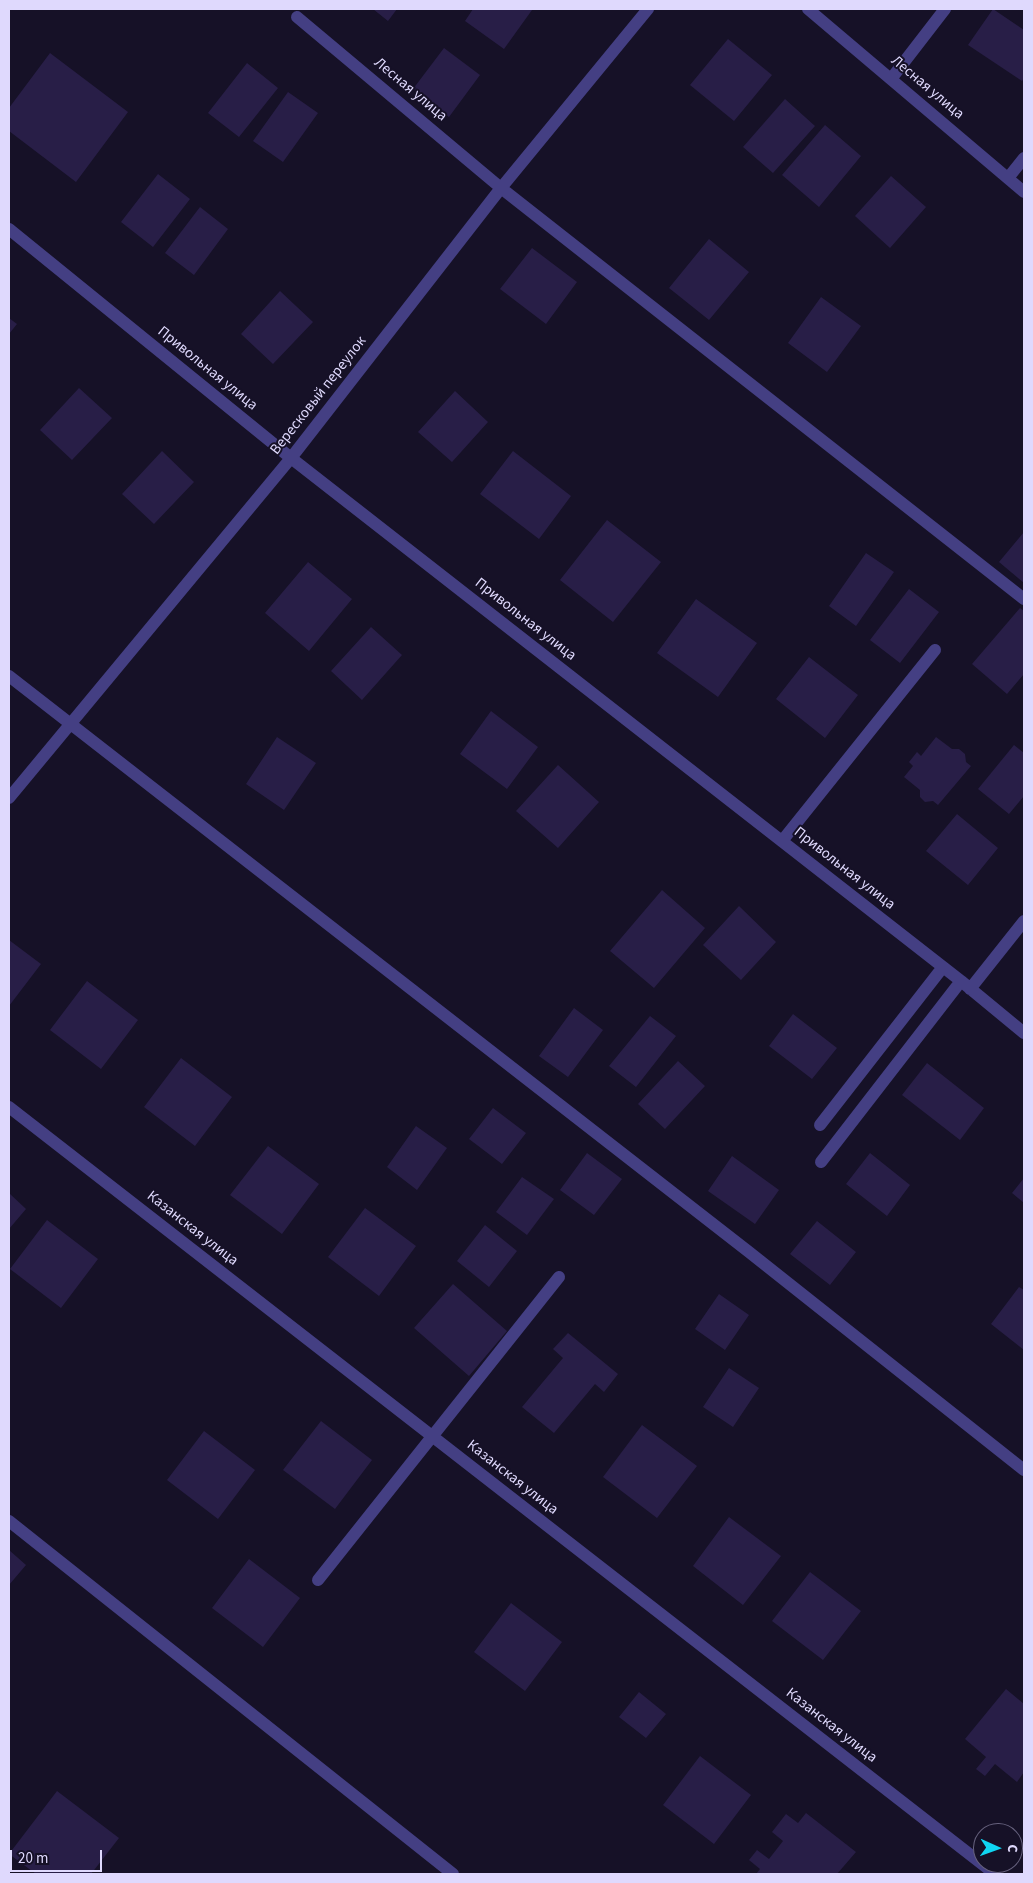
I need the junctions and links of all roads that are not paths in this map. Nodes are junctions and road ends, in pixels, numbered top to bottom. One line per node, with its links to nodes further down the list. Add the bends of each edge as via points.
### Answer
1 (648, 9): 8 (street, Вересковый переулок)
2 (808, 9): 5 (street, Лесная улица)
3 (945, 9): 5 (street)
4 (297, 17): 8 (street, Лесная улица)
5 (891, 79): 7 (street, Лесная улица)
6 (1024, 158): 7 (street)
7 (1008, 178): 9 (street, Лесная улица)
8 (501, 188): 11 (street, Вересковый переулок); 12 (street, Лесная улица)
9 (1024, 192)
10 (9, 229): 11 (street, Привольная улица)
11 (291, 458): 15 (street, Вересковый переулок); 17 (street, Привольная улица)
12 (1024, 600)
13 (935, 650): 17 (street)
14 (9, 676): 15 (street)
15 (70, 724): 16 (street, Вересковый переулок); 27 (street)
16 (9, 798)
17 (782, 841): 19 (street, Привольная улица)
18 (1024, 921): 20 (street)
19 (944, 967): 20 (street, Привольная улица); 23 (street)
20 (965, 985): 21 (street, Привольная улица); 24 (street)
21 (1024, 1033)
22 (9, 1107): 26 (street, Казанская улица)
23 (820, 1125)
24 (821, 1162)
25 (559, 1277): 26 (street)
26 (432, 1436): 29 (street); 31 (street, Казанская улица)
27 (1024, 1470)
28 (9, 1521): 30 (street)
29 (318, 1580)
30 (453, 1874)
31 (995, 1874)

